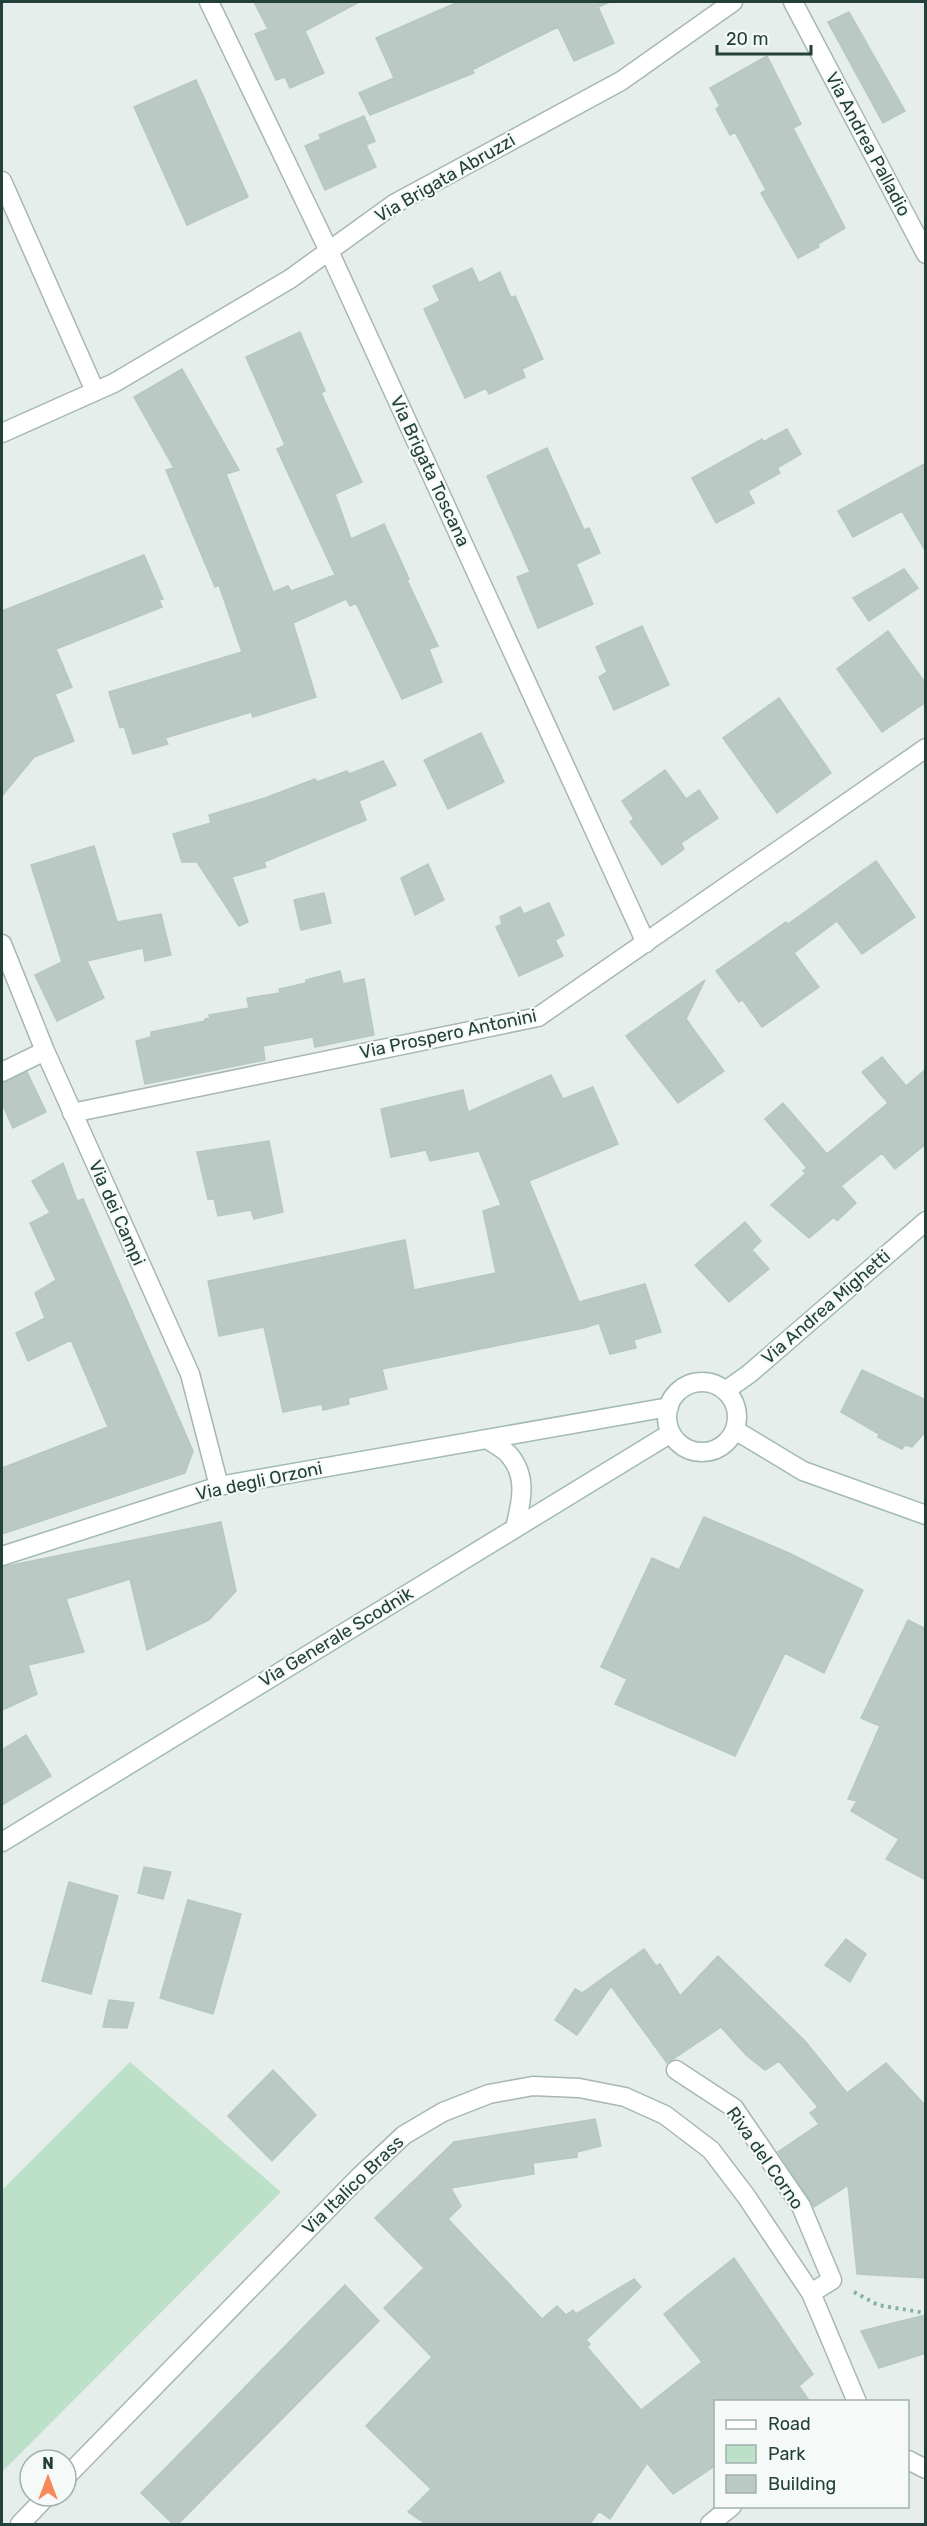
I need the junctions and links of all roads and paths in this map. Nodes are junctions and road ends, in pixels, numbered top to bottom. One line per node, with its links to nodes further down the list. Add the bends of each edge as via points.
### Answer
1 (209, 2): 5 (street, Via Brigata Toscana)
2 (734, 2): 5 (street, Via Brigata Abruzzi, via 621,81 394,204)
3 (793, 2): 6 (street, Via Andrea Palladio)
4 (2, 181): 7 (street)
5 (329, 251): 7 (street, Via Brigata Abruzzi, via 290,279); 10 (street, Via Brigata Toscana)
6 (926, 254)
7 (95, 391): 8 (street, Via Brigata Abruzzi)
8 (2, 434)
9 (926, 748): 10 (street, Via Prospero Antonini)
10 (646, 943): 14 (street, Via Prospero Antonini, via 538,1017)
11 (2, 944): 12 (street, Via dei Campi)
12 (45, 1051): 13 (street); 14 (street, Via dei Campi)
13 (2, 1072)
14 (72, 1113): 21 (street, Via dei Campi, via 190,1374)
15 (926, 1221): 16 (street, Via Andrea Mighetti)
16 (725, 1391): 17 (street, via 700,1383 686,1386); 18 (street, via 738,1414)
17 (669, 1407): 19 (street); 20 (street, Via degli Orzoni)
18 (735, 1430): 19 (street, via 729,1440 705,1452 691,1451); 22 (street, via 804,1471)
19 (672, 1433): 23 (street, Via Generale Scodnik)
20 (487, 1439): 21 (street, Via degli Orzoni); 23 (street, via 510,1455 521,1477 523,1497)
21 (219, 1486): 24 (street, Via degli Orzoni)
22 (926, 1515)
23 (515, 1528): 25 (street, Via Generale Scodnik)
24 (2, 1556)
25 (2, 1842)
26 (676, 2070): 27 (street, Riva del Corno, via 734,2108 801,2206)
27 (832, 2280): 28 (street); 29 (path, via 878,2305)
28 (811, 2293): 30 (street, Via Italico Brass); 32 (street, Via Italico Brass, via 711,2150 664,2115 625,2097 579,2088 532,2086 489,2094 443,2112 404,2135)
29 (926, 2313)
30 (856, 2400)
31 (909, 2460): 33 (street)
32 (78, 2465)
33 (926, 2469)
34 (35, 2508): 36 (street)
35 (730, 2508): 37 (street)
36 (20, 2524)
37 (710, 2524)

